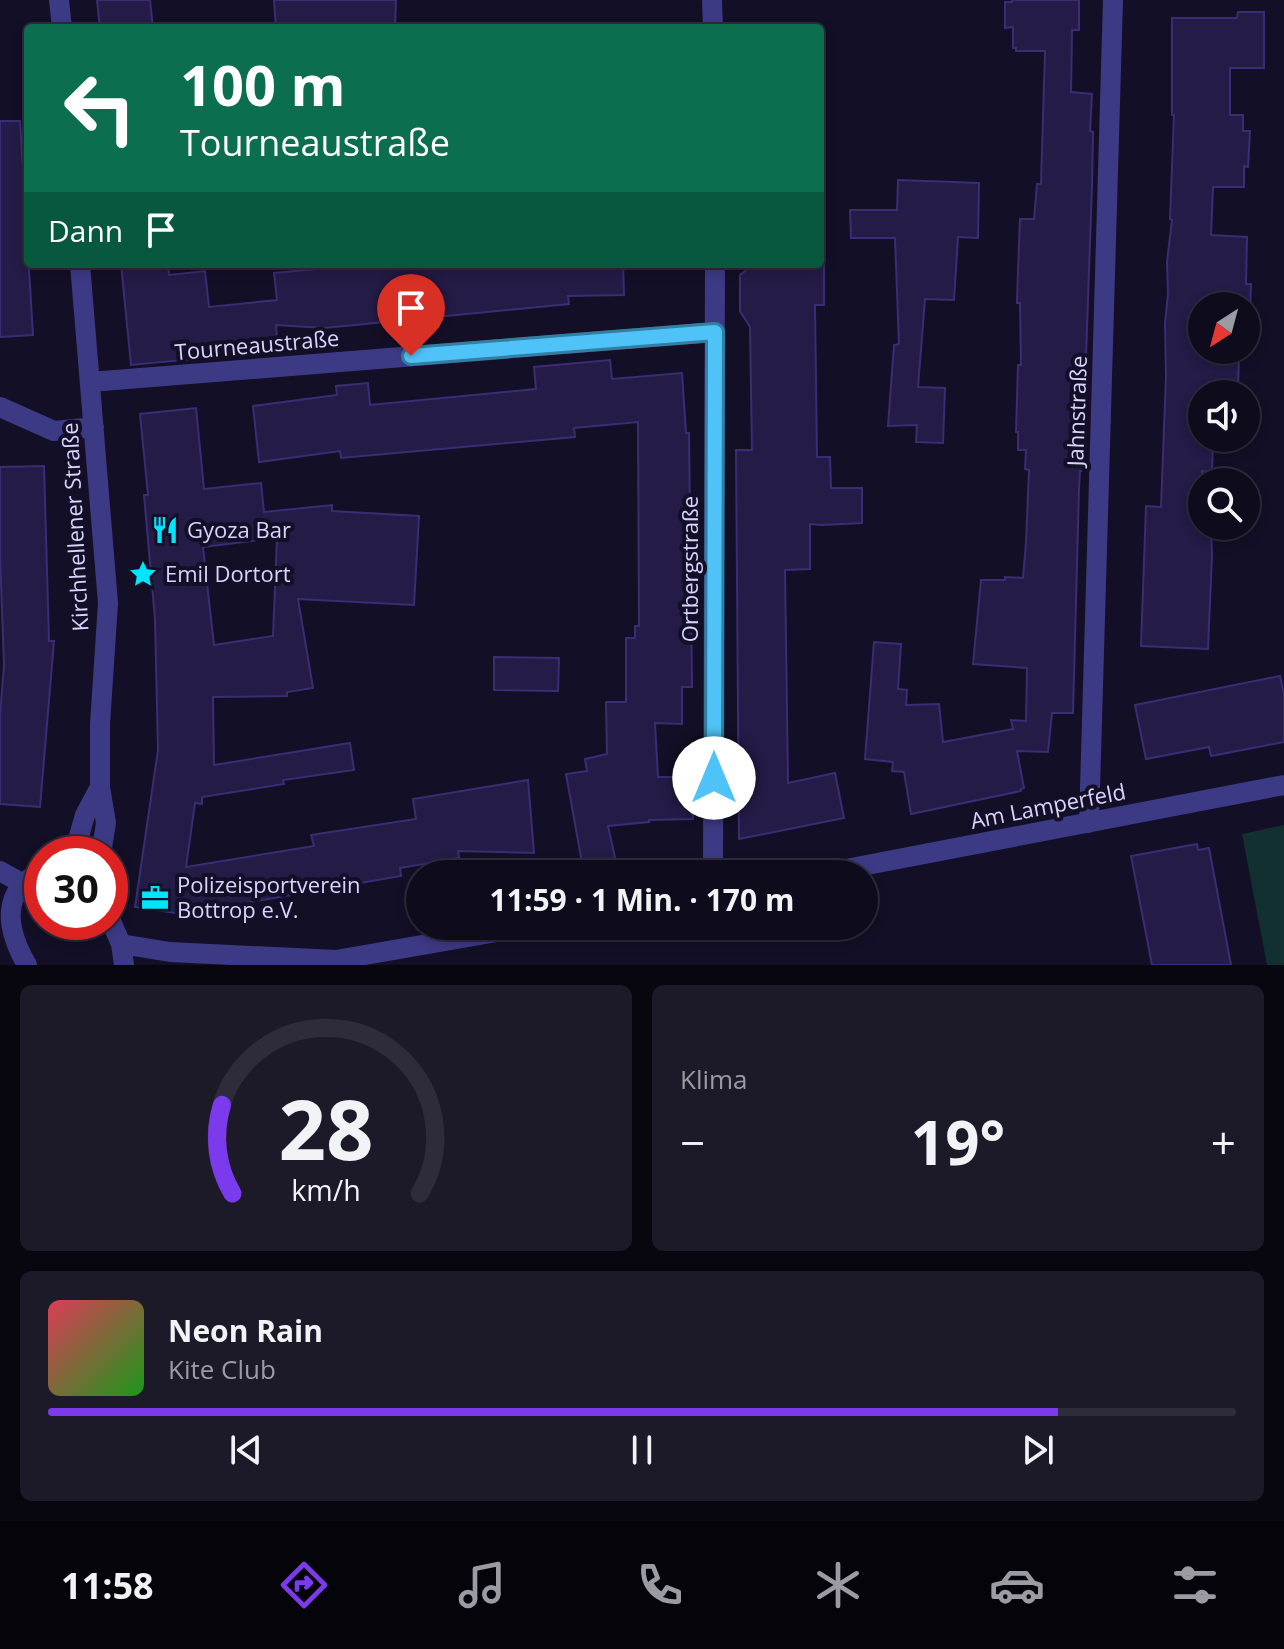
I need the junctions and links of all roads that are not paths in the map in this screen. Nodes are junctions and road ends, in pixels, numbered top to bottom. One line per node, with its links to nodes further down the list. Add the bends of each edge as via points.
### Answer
1 (59, 0): 4 (street)
2 (712, 0): 5 (street)
3 (1113, 0): 14 (street, Jahnstraße)
4 (62, 24)
5 (713, 24)
6 (80, 268): 9 (street, Kirchhellener Straße)
7 (715, 268): 8 (street, Ortbergstraße)
8 (715, 332): 9 (street, Tourneaustraße); 17 (street, Ortbergstraße)
9 (90, 382): 11 (street, Kirchhellener Straße)
10 (0, 407): 11 (street, via 54,431)
11 (94, 427): 13 (street, Kirchhellener Straße, via 108,603)
12 (1284, 785): 14 (street, Am Lamperfeld)
13 (100, 787): 15 (street, Kirchhellener Straße); 16 (street, Kirchhellener Straße)
14 (1089, 823): 18 (street, Am Lamperfeld)
15 (79, 836)
16 (104, 836)
17 (713, 860)
18 (878, 863)
19 (0, 871): 20 (street)
20 (22, 883): 25 (street, via 8,917)
21 (119, 940): 23 (street)
22 (452, 940): 24 (street)
23 (121, 944): 24 (street); 26 (street)
24 (327, 962)
25 (27, 965)
26 (124, 965)

